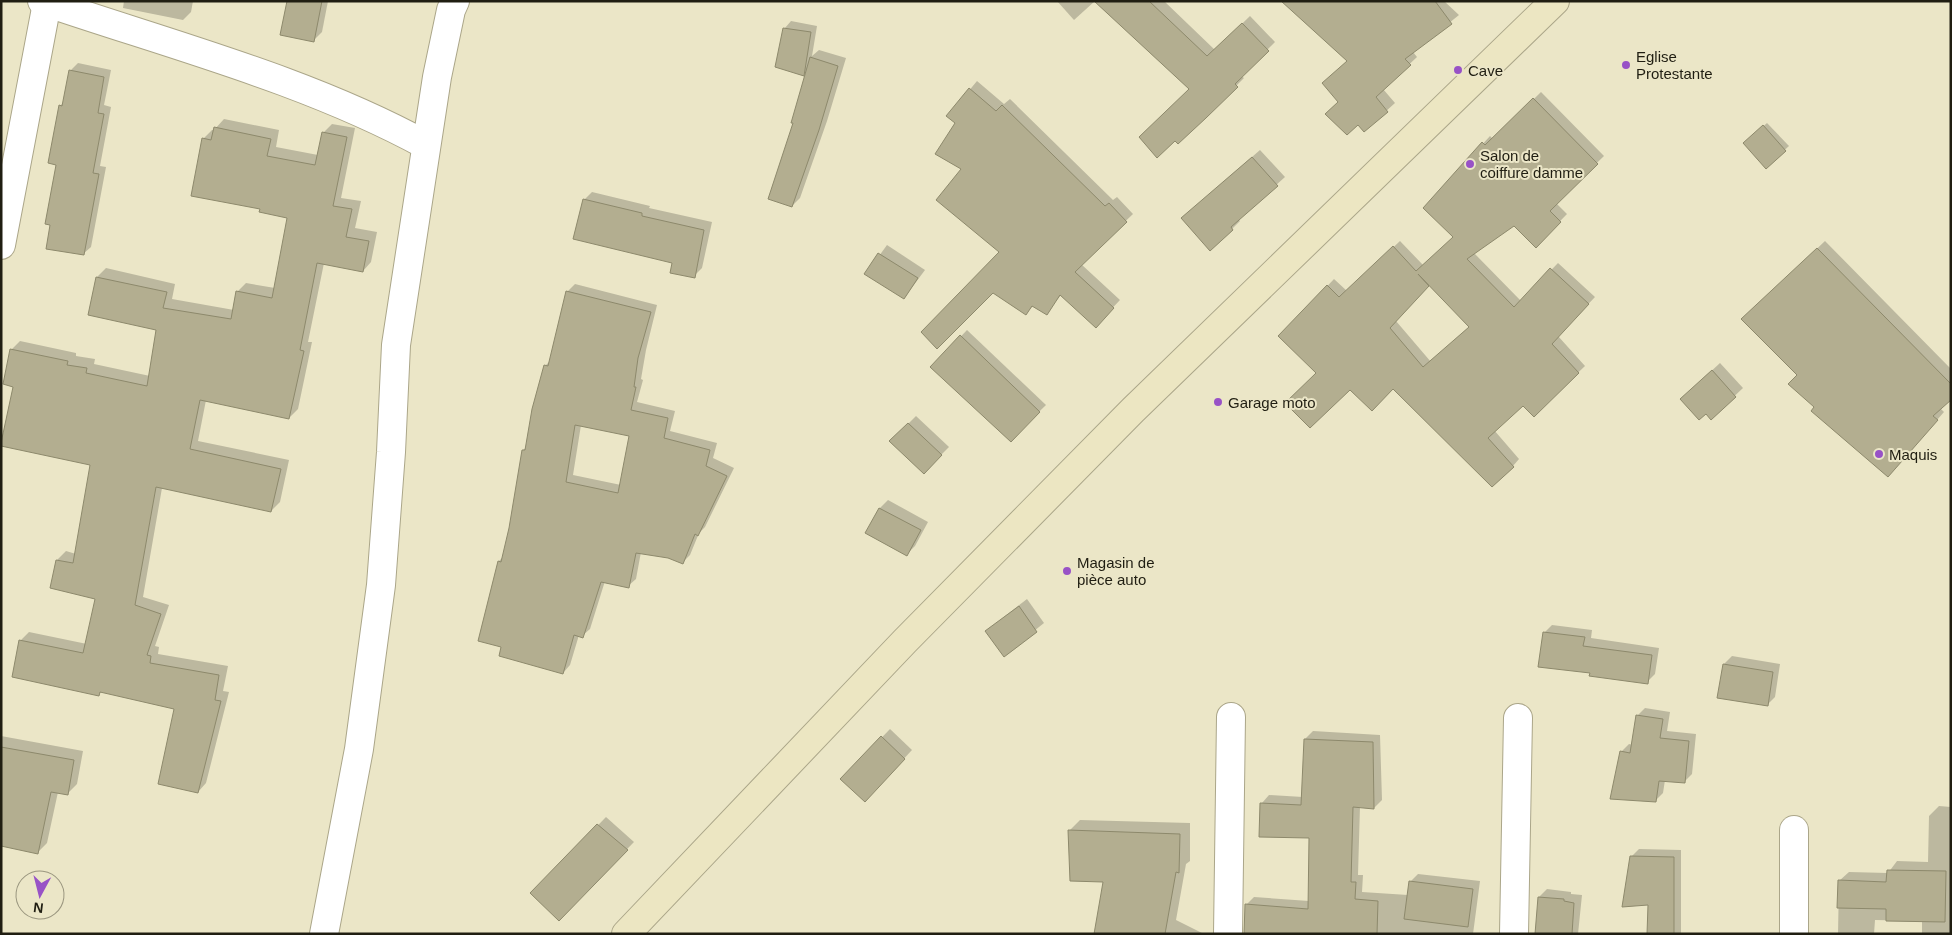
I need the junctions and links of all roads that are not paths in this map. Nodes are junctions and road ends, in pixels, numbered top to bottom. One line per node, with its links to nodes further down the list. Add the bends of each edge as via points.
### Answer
1 (455, 1): 5 (street, via 437,77)
2 (1555, 1): 11 (street, via 1133,410 905,641)
3 (45, 2): 4 (street); 6 (street)
4 (97, 10): 5 (street, via 385,122)
5 (426, 145): 10 (street, via 396,345 381,585 359,749)
6 (1, 245)
7 (1231, 717): 12 (street)
8 (1518, 718): 13 (street)
9 (1794, 830): 14 (street)
10 (324, 934)
11 (626, 934)
12 (1228, 934)
13 (1514, 934)
14 (1794, 934)

